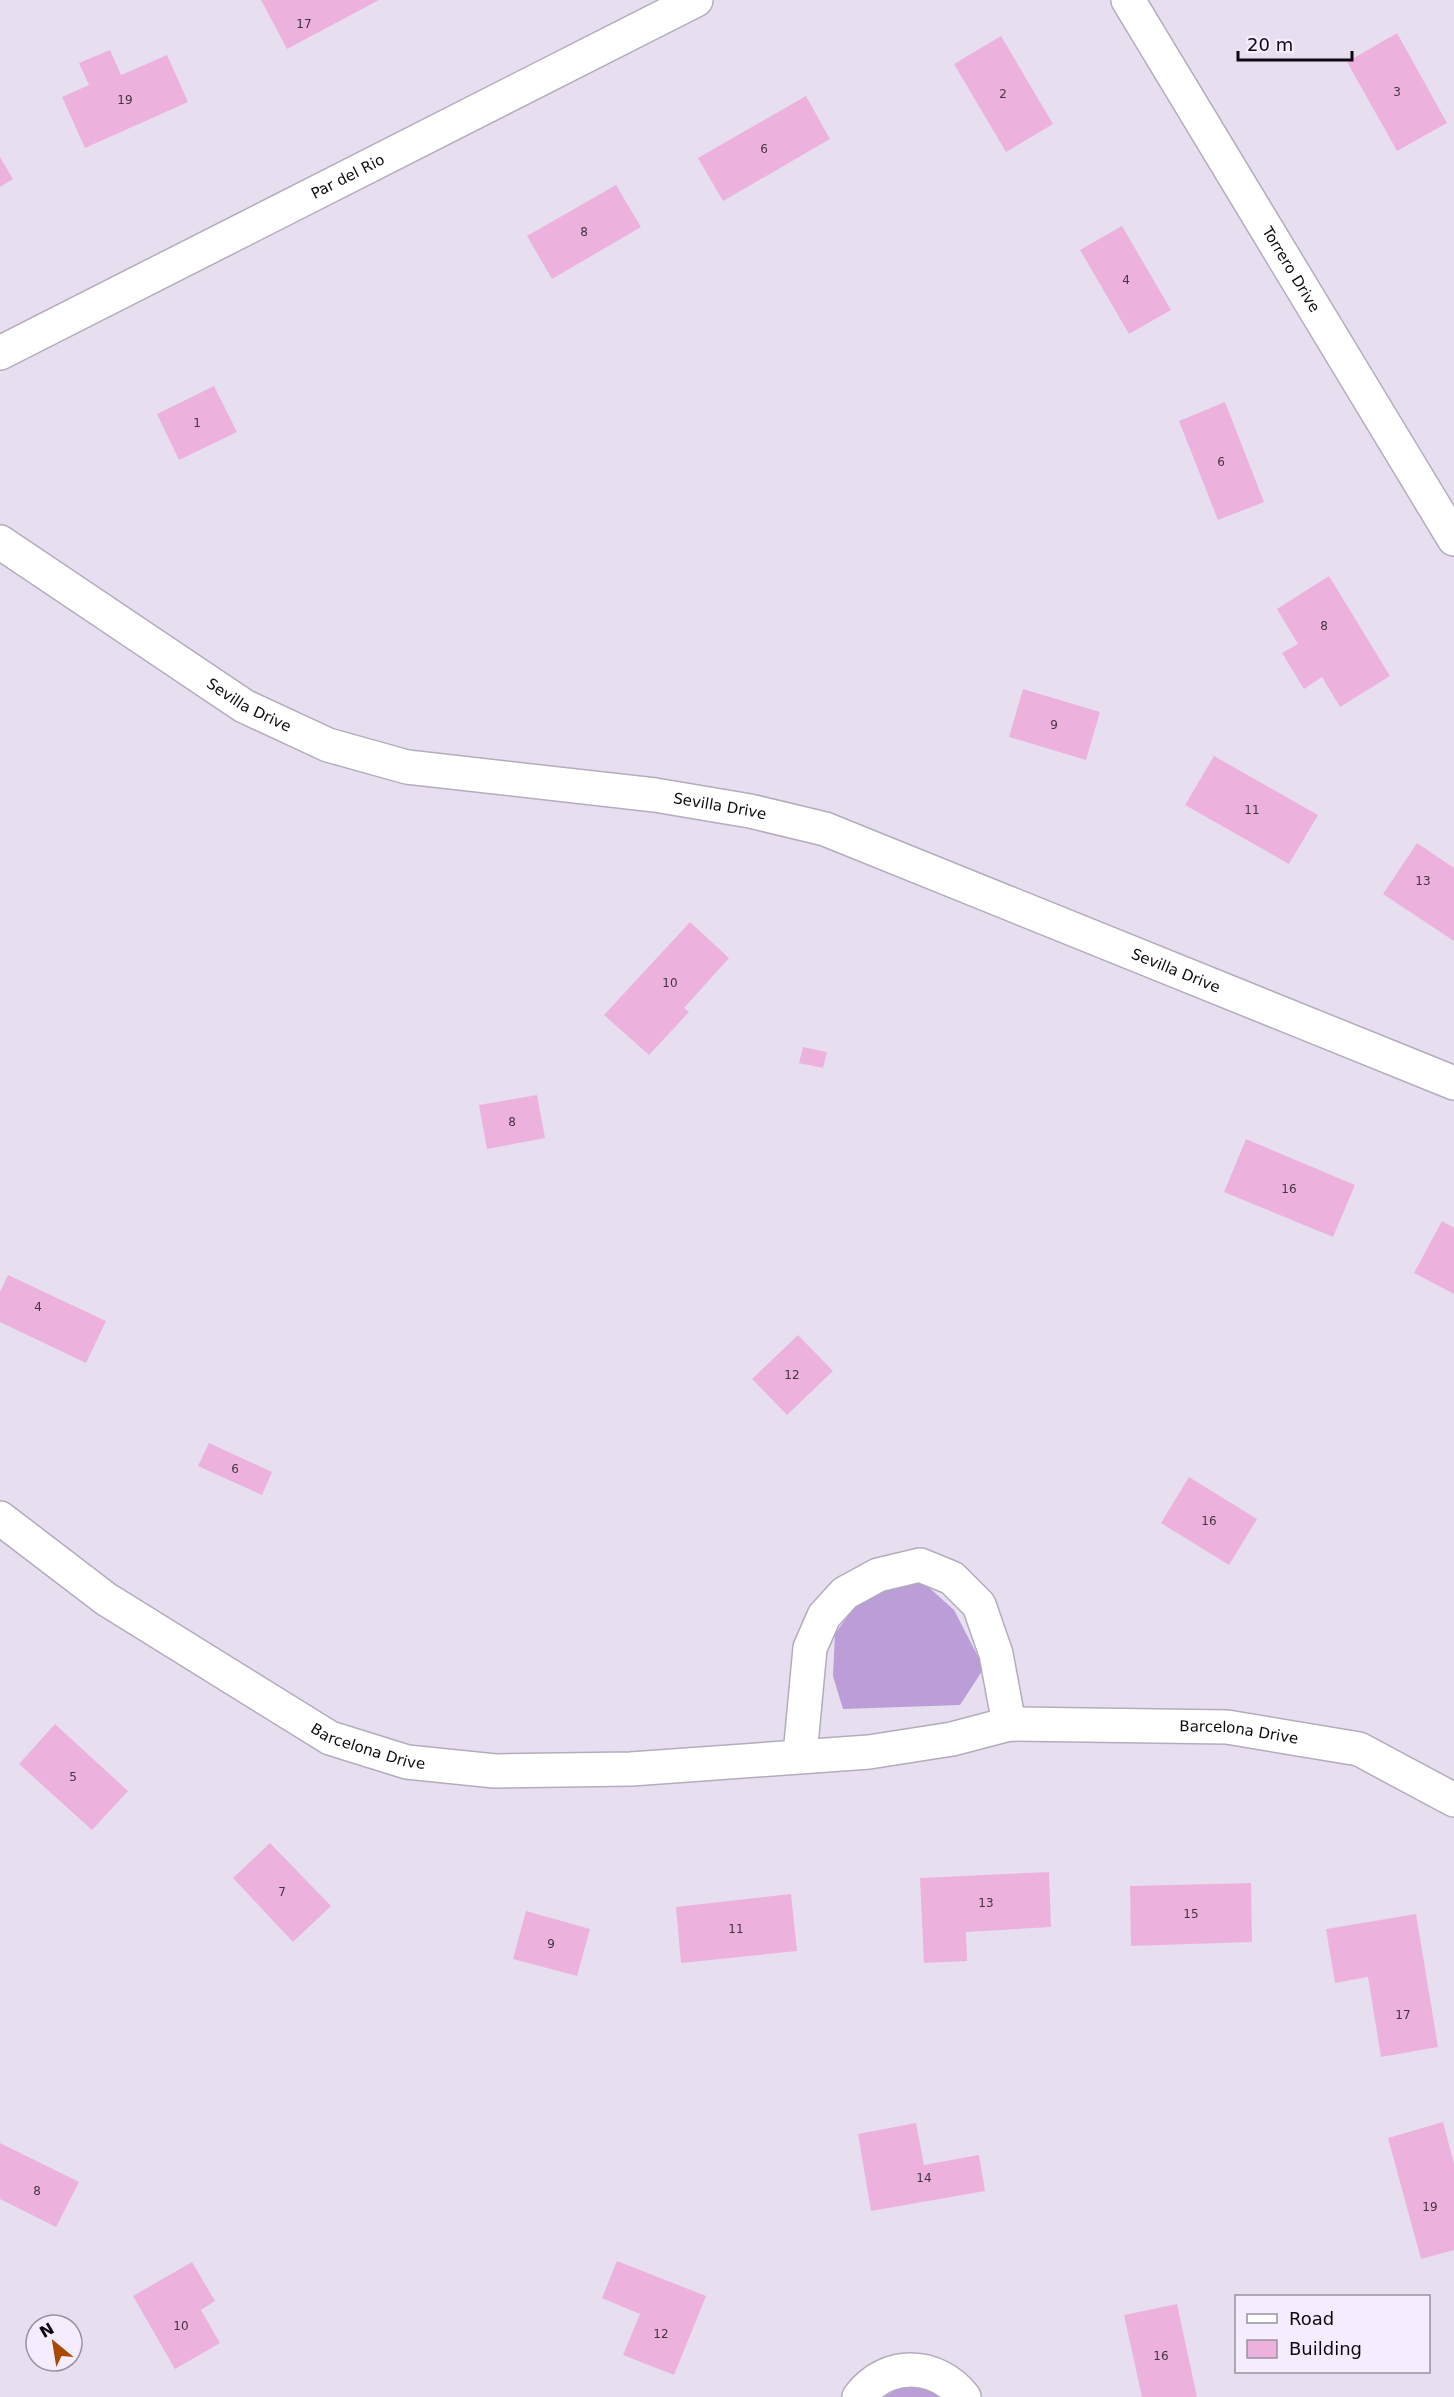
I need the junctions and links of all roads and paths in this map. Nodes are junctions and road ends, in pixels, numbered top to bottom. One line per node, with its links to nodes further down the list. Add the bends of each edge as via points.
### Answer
1 (696, 0): 3 (street, Par del Rio)
2 (1128, 0): 4 (street, Torrero Drive)
3 (0, 353)
4 (1454, 539)
5 (0, 542): 6 (street, Sevilla Drive, via 244,706 328,745 407,767 655,795 825,829)
6 (1454, 1083)
7 (0, 1518): 9 (street, Barcelona Drive, via 106,1599 330,1738 407,1762 495,1771 631,1769)
8 (1009, 1724): 9 (street, Barcelona Drive, via 952,1739 868,1752); 9 (street, via 996,1654 979,1605 952,1578 920,1565 878,1575 845,1593 824,1616 810,1648); 10 (street, Barcelona Drive, via 1227,1727 1359,1749)
9 (800, 1755)
10 (1454, 1800)
11 (859, 2397): 12 (street, via 875,2380 894,2371 916,2369 937,2373)
12 (964, 2397)

